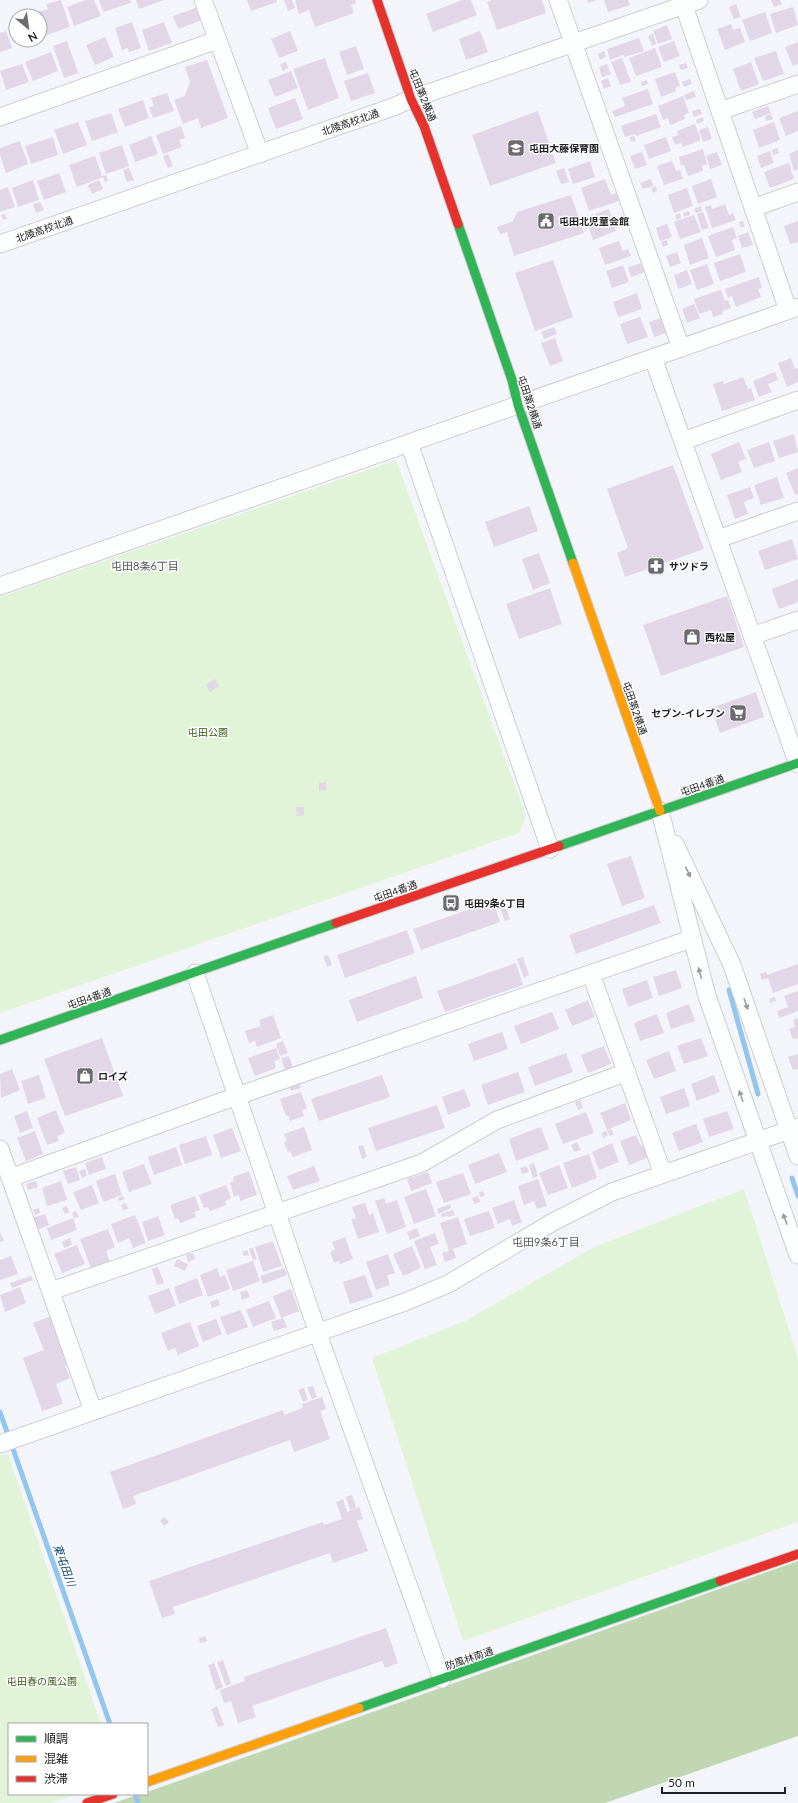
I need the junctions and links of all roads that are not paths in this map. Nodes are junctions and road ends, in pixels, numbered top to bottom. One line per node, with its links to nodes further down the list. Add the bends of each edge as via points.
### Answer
1 (203, 0): 5 (street)
2 (376, 0): 8 (street, 屯田第2横通)
3 (558, 0): 6 (street)
4 (688, 2): 6 (street, 北陵高校北通); 9 (street)
5 (217, 40): 10 (street); 11 (street)
6 (573, 43): 8 (street, 北陵高校北通); 16 (street)
7 (798, 84): 9 (street)
8 (411, 99): 11 (street, 北陵高校北通); 19 (street, 屯田第2横通, via 424,126)
9 (720, 111): 13 (street)
10 (0, 117)
11 (260, 154): 14 (street, 北陵高校北通)
12 (798, 192): 13 (street)
13 (753, 208): 15 (street)
14 (0, 244)
15 (793, 309): 16 (street)
16 (681, 348): 17 (street)
17 (653, 358): 19 (street); 20 (street)
18 (798, 400): 20 (street)
19 (518, 405): 21 (street); 28 (street, 屯田第2横通)
20 (682, 441): 23 (street)
21 (408, 443): 24 (street); 29 (street)
22 (798, 511): 23 (street)
23 (718, 539): 26 (street)
24 (0, 586)
25 (798, 620): 26 (street)
26 (752, 636): 27 (street)
27 (798, 763): 28 (street, 屯田4番通)
28 (660, 811): 29 (street, 屯田4番通); 30 (street); 36 (street, one-way to 36, via 732,965)
29 (550, 849): 31 (street, 屯田4番通)
30 (691, 939): 32 (street); 37 (street, one-way to 30, via 707,996)
31 (194, 973): 33 (street, 屯田4番通); 35 (street)
32 (591, 974): 34 (street); 35 (street)
33 (0, 1040)
34 (627, 1072): 40 (street); 42 (street, via 496,1120 422,1163)
35 (237, 1096): 41 (street); 42 (street)
36 (794, 1128): 37 (street); 39 (street)
37 (757, 1141): 40 (street); 43 (street, one-way to 37)
38 (0, 1149): 41 (street)
39 (798, 1156)
40 (663, 1174): 45 (street, via 612,1192 553,1222 448,1284)
41 (10, 1178): 44 (street)
42 (277, 1212): 44 (street); 45 (street)
43 (798, 1255)
44 (51, 1292): 46 (street)
45 (318, 1332): 46 (street); 49 (street)
46 (94, 1411): 47 (street)
47 (0, 1444)
48 (798, 1554): 49 (street, 防風林南通)
49 (442, 1679): 50 (street, 防風林南通)
50 (148, 1782)
51 (110, 1795): 52 (street)
52 (87, 1803)

